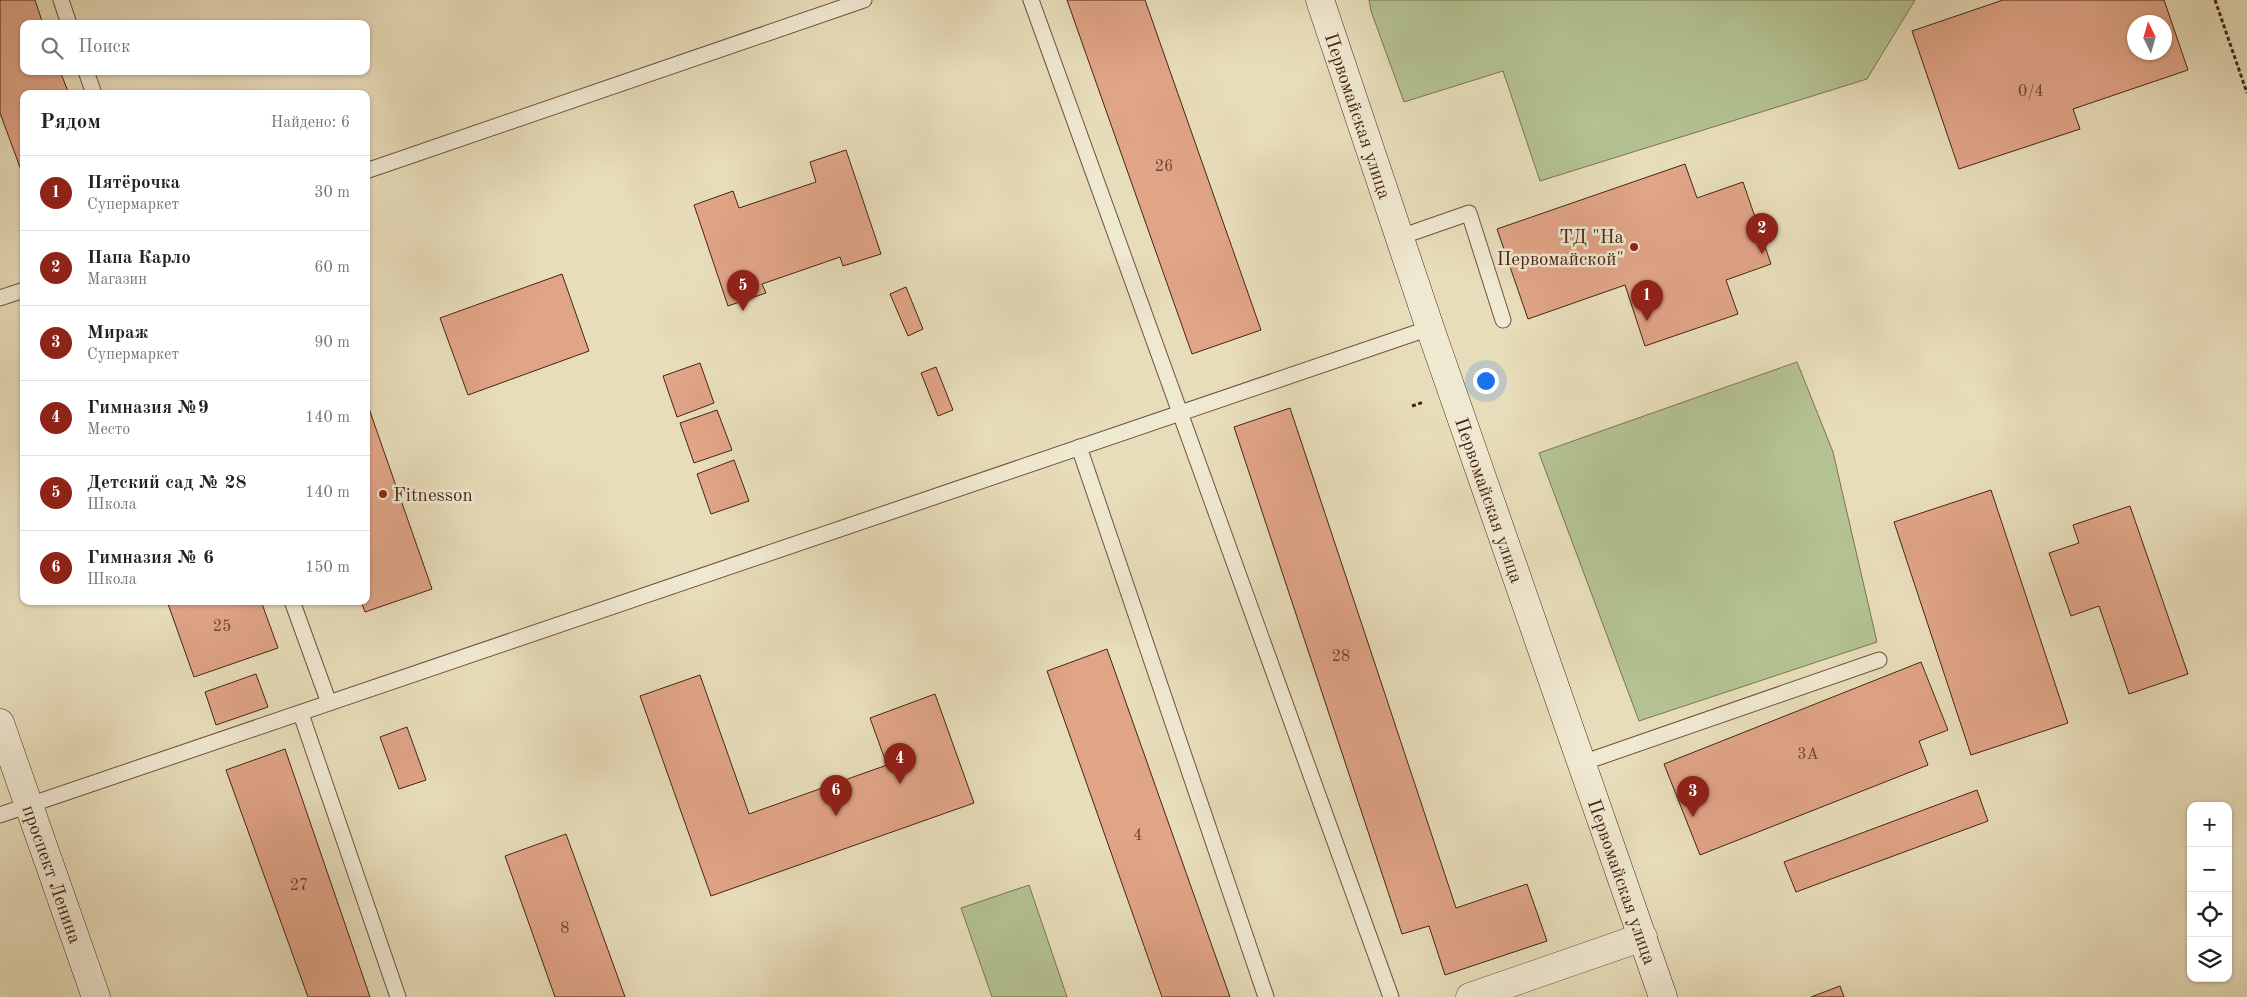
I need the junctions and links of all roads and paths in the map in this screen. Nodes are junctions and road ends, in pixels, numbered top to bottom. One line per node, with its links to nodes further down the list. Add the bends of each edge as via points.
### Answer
1 (61, 0): 6 (lane)
2 (864, 0): 10 (lane)
3 (1031, 0): 16 (lane)
4 (1320, 0): 11 (street, Первомайская улица)
5 (2215, 0): 9 (path)
6 (68, 20)
7 (87, 75): 8 (lane)
8 (93, 90)
9 (2247, 93)
10 (370, 170)
11 (1400, 236): 14 (lane, via 1469,213); 15 (street, Первомайская улица)
12 (20, 291): 13 (lane)
13 (0, 298)
14 (1503, 320)
15 (1430, 328): 16 (lane); 23 (street, Первомайская улица)
16 (1179, 414): 17 (lane); 30 (lane)
17 (1079, 447): 20 (lane); 29 (lane)
18 (293, 605): 20 (lane)
19 (1879, 660): 23 (lane)
20 (329, 703): 21 (lane)
21 (301, 714): 24 (lane); 28 (lane)
22 (0, 723): 24 (street, проспект Ленина)
23 (1582, 763): 26 (street, Первомайская улица)
24 (29, 805): 25 (lane); 27 (street, проспект Ленина)
25 (0, 815)
26 (1643, 938): 31 (street); 32 (street, Первомайская улица)
27 (96, 997)
28 (398, 997)
29 (1266, 997)
30 (1391, 997)
31 (1470, 997)
32 (1663, 997)

